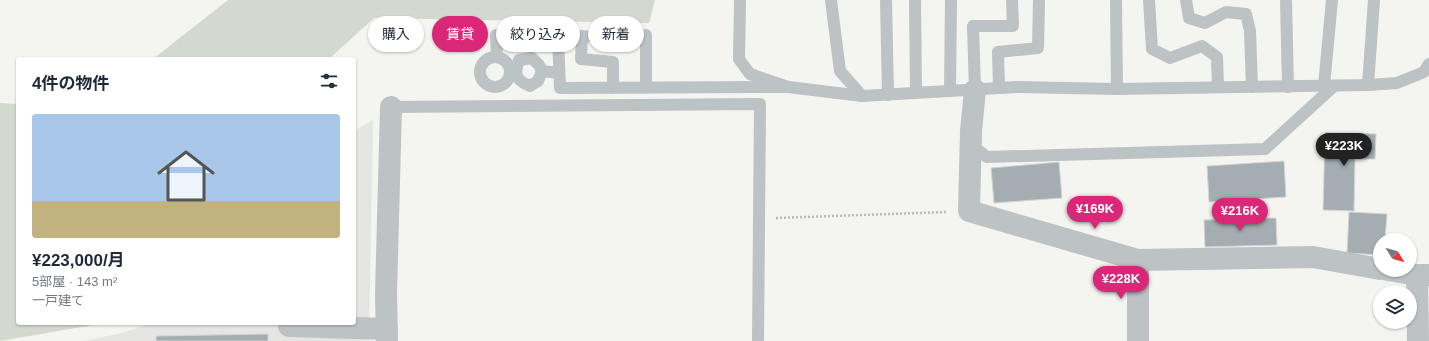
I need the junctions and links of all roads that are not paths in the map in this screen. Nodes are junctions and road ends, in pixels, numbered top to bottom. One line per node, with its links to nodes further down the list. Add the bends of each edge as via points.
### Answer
1 (740, 0): 24 (lane, via 739,59 750,74)
2 (830, 0): 36 (lane, via 840,70)
3 (886, 0): 35 (lane)
4 (915, 0): 34 (lane)
5 (951, 0): 33 (lane)
6 (1012, 0): 32 (lane, via 1013,26 973,26)
7 (1039, 0): 30 (lane, via 1038,48 998,52)
8 (1116, 0): 31 (lane)
9 (1149, 0): 25 (lane, via 1152,49 1170,58 1202,46 1217,57)
10 (1186, 0): 26 (lane, via 1189,18 1205,23 1226,12 1246,14 1250,31)
11 (1286, 0): 27 (lane)
12 (1332, 0): 23 (lane)
13 (1374, 0): 22 (lane)
14 (582, 36): 28 (lane, via 581,59 613,62); 29 (lane, via 646,35)
15 (498, 52): 17 (lane)
16 (558, 52): 21 (lane)
17 (498, 57): 20 (lane, via 507,62); 20 (lane, via 488,58 481,65 479,75 484,83 492,88 503,86)
18 (1429, 64): 22 (lane, via 1424,72 1397,83)
19 (542, 71): 20 (lane, via 538,81 530,86 521,82); 20 (lane, via 532,58 519,60); 21 (lane)
20 (513, 72)
21 (559, 73): 28 (lane, via 560,88)
22 (1368, 85): 23 (lane)
23 (1329, 86): 27 (lane); 38 (lane, via 1265,149 987,157)
24 (788, 87): 29 (lane); 36 (lane)
25 (1218, 87): 26 (lane); 31 (lane)
26 (1252, 87): 27 (lane)
27 (1288, 87)
28 (613, 88): 29 (lane)
29 (646, 88)
30 (999, 88): 31 (lane); 32 (lane)
31 (1117, 89)
32 (975, 90): 33 (lane); 38 (street)
33 (950, 91): 34 (lane)
34 (916, 93): 35 (lane)
35 (888, 95): 36 (lane)
36 (862, 96)
37 (391, 107): 43 (street); 44 (lane, via 760,104)
38 (970, 144): 39 (street, via 969,211)
39 (1138, 260): 40 (street, via 1312,257); 45 (street)
40 (1373, 268)
41 (1423, 275): 46 (street)
42 (289, 326): 43 (street)
43 (387, 335)
44 (758, 341)
45 (1138, 341)
46 (1418, 341)

